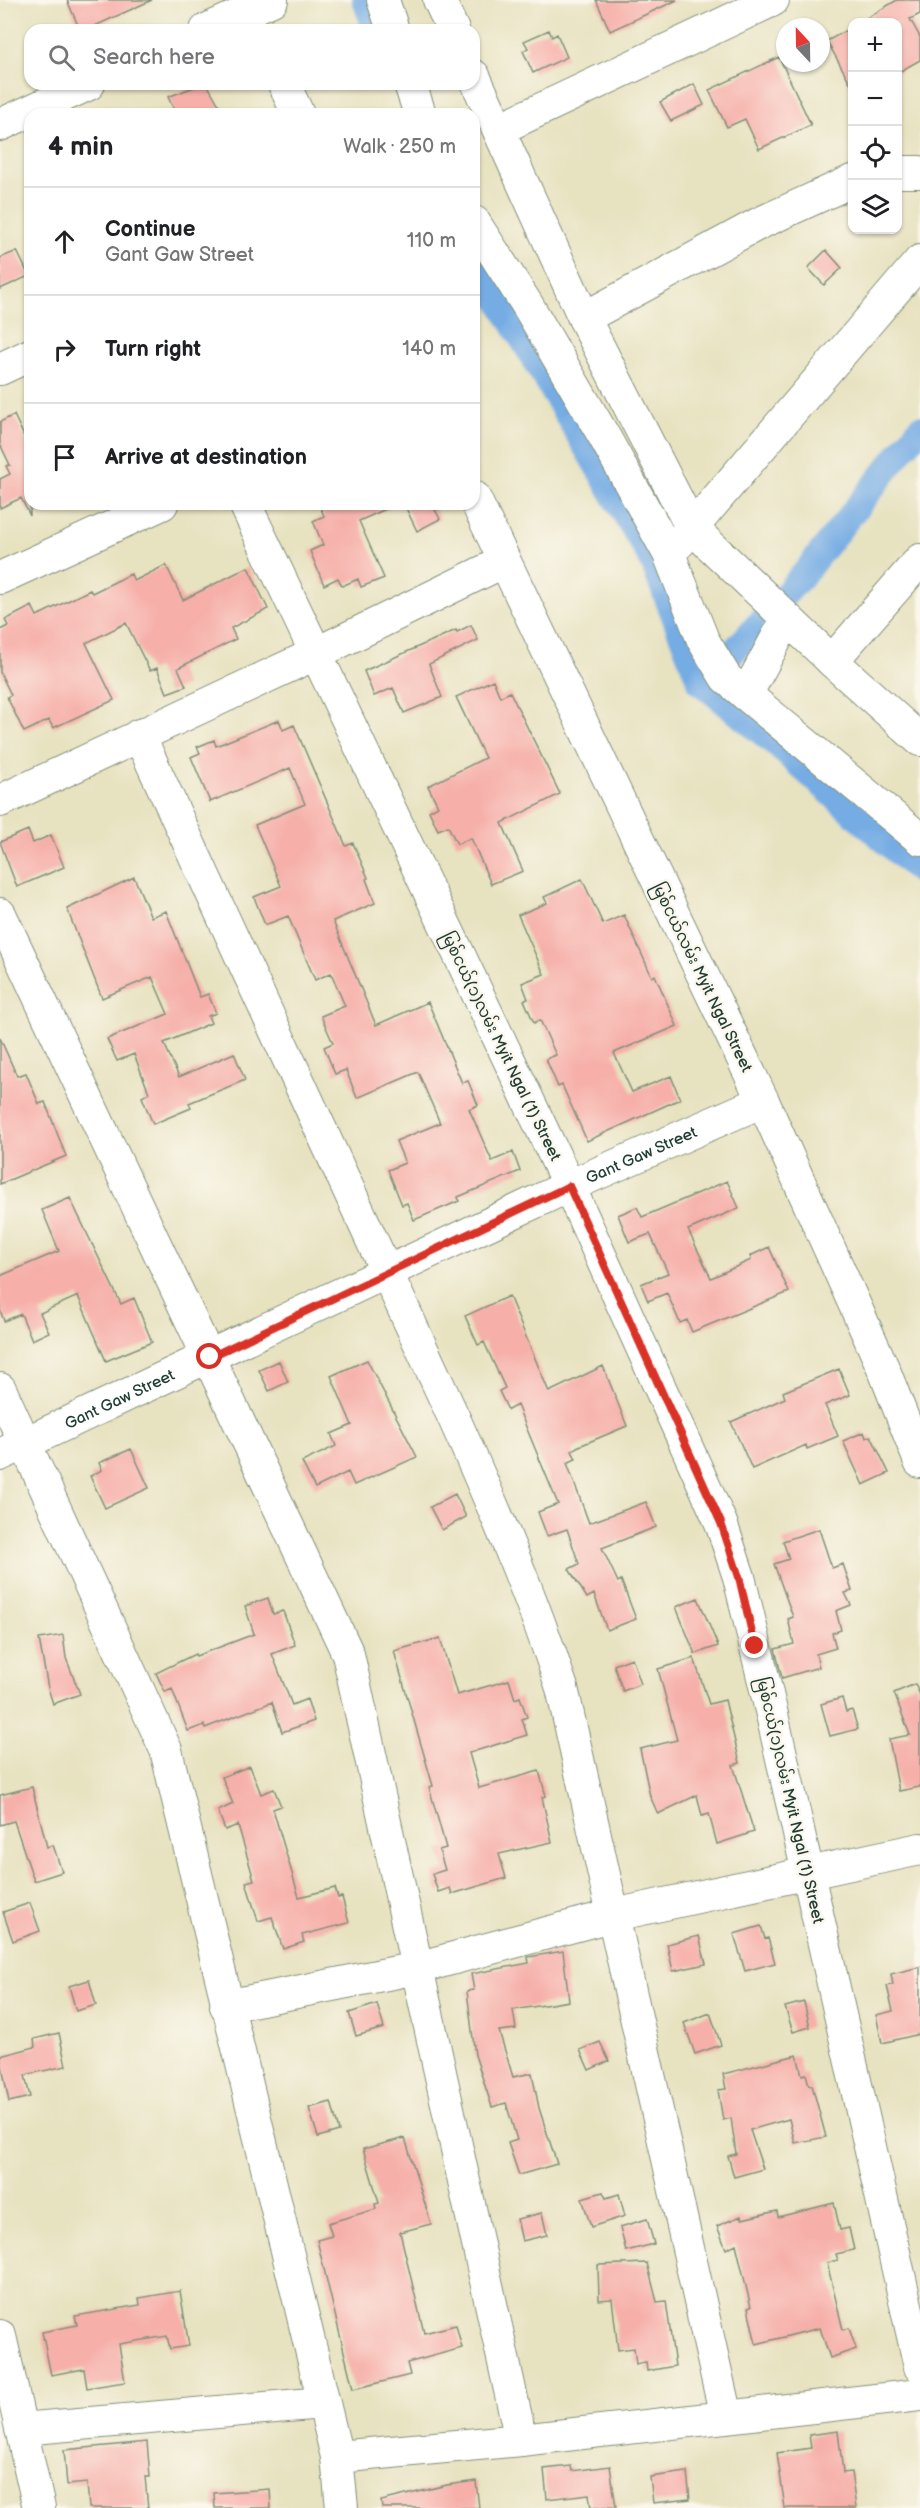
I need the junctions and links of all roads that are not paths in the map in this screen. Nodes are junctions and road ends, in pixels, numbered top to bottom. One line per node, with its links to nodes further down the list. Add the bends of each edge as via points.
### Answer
1 (382, 0): 6 (street)
2 (439, 0): 7 (street)
3 (773, 0): 17 (street)
4 (255, 10): 5 (street)
5 (221, 24)
6 (391, 24)
7 (450, 24)
8 (480, 89): 17 (street)
9 (81, 90): 12 (street)
10 (287, 90): 13 (street)
11 (412, 90): 14 (street)
12 (58, 107)
13 (295, 108)
14 (418, 108)
15 (24, 118): 16 (street)
16 (0, 125)
17 (498, 129): 23 (street)
18 (902, 172): 19 (street)
19 (920, 172)
20 (848, 183): 23 (street, via 758,224)
21 (480, 231): 30 (street, via 528,306)
22 (920, 261): 29 (street)
23 (584, 318): 29 (street)
24 (24, 358): 25 (street)
25 (0, 369)
26 (149, 510): 33 (street)
27 (248, 510): 35 (street, မြစ်ငယ်(၁)လမ်း Myit Ngal (1) Street)
28 (480, 510): 32 (street, မြစ်ငယ်လမ်း Myit Ngal Street)
29 (691, 527): 30 (street); 34 (street)
30 (669, 554): 37 (street, via 712,657 726,678)
31 (920, 560): 36 (street)
32 (503, 562): 35 (street); 43 (street, မြစ်ငယ်လမ်း Myit Ngal Street)
33 (0, 578)
34 (778, 610): 36 (street); 37 (street)
35 (315, 654): 38 (street); 44 (street, မြစ်ငယ်(၁)လမ်း Myit Ngal (1) Street)
36 (832, 661): 39 (street)
37 (746, 695): 41 (street)
38 (139, 735): 40 (street); 45 (street)
39 (920, 740)
40 (0, 801)
41 (920, 839)
42 (0, 914): 46 (street)
43 (763, 1101): 44 (street, Gant Gaw Street); 49 (street, မြစ်ငယ်လမ်း Myit Ngal Street, via 884,1370)
44 (569, 1186): 45 (street, Gant Gaw Street); 51 (street, မြစ်ငယ်(၁)လမ်း Myit Ngal (1) Street, via 721,1523 739,1577)
45 (387, 1271): 46 (street, Gant Gaw Street); 52 (street, via 502,1524 535,1607 562,1688)
46 (210, 1357): 48 (street, Gant Gaw Street); 53 (street, via 348,1654)
47 (0, 1389): 48 (street)
48 (13, 1449): 54 (street, via 166,1750)
49 (920, 1462)
50 (920, 1848): 51 (street)
51 (809, 1873): 52 (street); 56 (street, မြစ်ငယ်(၁)လမ်း Myit Ngal (1) Street)
52 (614, 1916): 53 (street); 59 (street)
53 (417, 1968): 54 (street); 61 (street)
54 (226, 2006): 58 (street)
55 (0, 2336): 60 (street)
56 (920, 2367)
57 (920, 2395): 59 (street)
58 (323, 2403): 60 (street); 62 (street)
59 (726, 2417): 61 (street)
60 (21, 2429): 63 (street)
61 (521, 2440): 62 (street)
62 (337, 2457): 64 (street)
63 (39, 2508)
64 (342, 2508)

